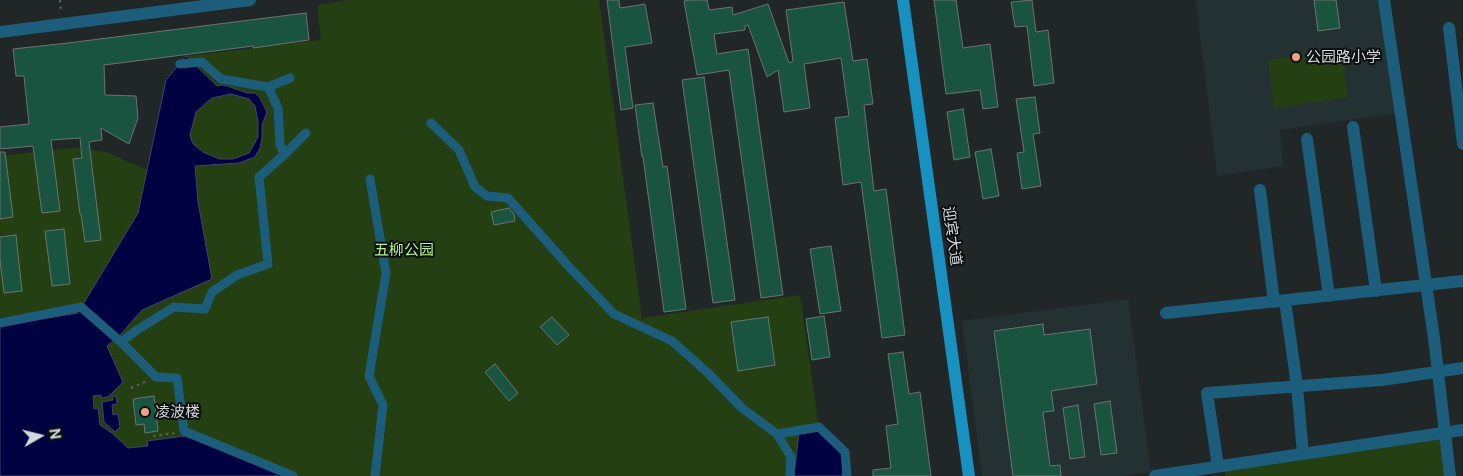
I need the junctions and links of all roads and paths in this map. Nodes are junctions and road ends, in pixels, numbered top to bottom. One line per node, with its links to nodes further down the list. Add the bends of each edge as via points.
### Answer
1 (207, 0): 7 (street)
2 (250, 0): 6 (street)
3 (895, 0): 44 (main road, 迎宾大道)
4 (903, 0): 45 (main road, 迎宾大道)
5 (1384, 0): 22 (street)
6 (225, 2): 9 (street)
7 (0, 27)
8 (1449, 28): 17 (street)
9 (0, 32)
10 (180, 64): 12 (street, via 202,62 220,79)
11 (290, 78): 12 (street)
12 (268, 87): 18 (street, via 278,108 280,144)
13 (431, 123): 36 (street, via 459,150 476,187 487,196 508,198 614,314 672,342 742,408)
14 (1353, 127): 23 (street)
15 (306, 133): 18 (street)
16 (1307, 139): 24 (street)
17 (1463, 144)
18 (284, 155): 28 (street, via 259,177 268,264 237,275 212,292 205,309 174,307)
19 (370, 178): 41 (street, via 386,273 369,376 383,405)
20 (1260, 190): 25 (street)
21 (1463, 282): 22 (street)
22 (1426, 286): 23 (street); 35 (street)
23 (1376, 291): 24 (street)
24 (1329, 296): 25 (street)
25 (1279, 301): 26 (street); 31 (street)
26 (1166, 313)
27 (0, 323): 28 (street, via 82,307)
28 (121, 342): 30 (street)
29 (1463, 368): 31 (street, via 1382,380)
30 (156, 377): 32 (path); 34 (street, via 177,378)
31 (1297, 386): 38 (street); 39 (street, via 1207,393)
32 (131, 388)
33 (1463, 430): 35 (street)
34 (184, 431): 37 (path); 40 (street)
35 (1445, 432): 38 (street); 47 (street)
36 (777, 434): 42 (street, via 791,457); 43 (street, via 819,427 844,452)
37 (153, 436)
38 (1303, 454): 39 (street)
39 (1218, 466): 46 (street)
40 (293, 476)
41 (376, 476)
42 (790, 476)
43 (847, 476)
44 (960, 476)
45 (969, 476)
46 (1155, 476)
47 (1450, 476)

